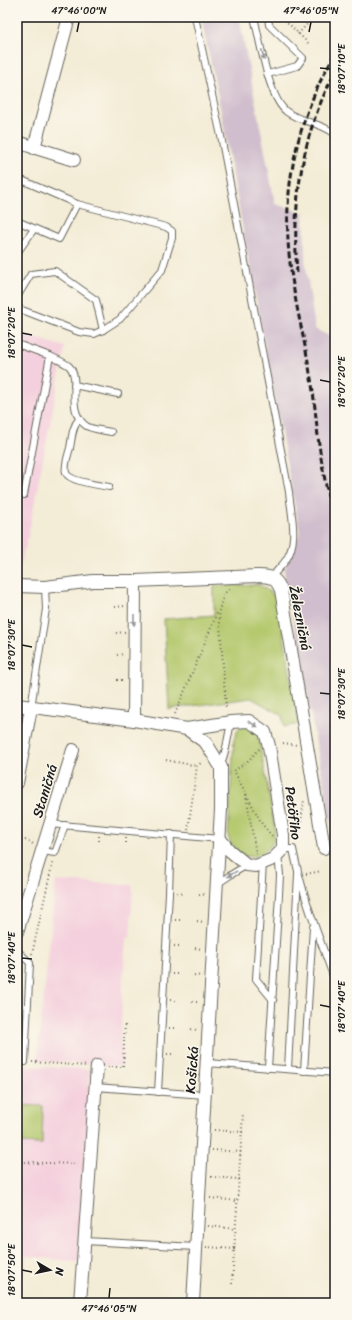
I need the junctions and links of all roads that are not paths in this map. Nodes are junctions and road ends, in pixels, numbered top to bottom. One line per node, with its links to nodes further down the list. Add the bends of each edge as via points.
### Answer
1 (69, 17): 8 (street)
2 (195, 17): 26 (lane, via 226,159 289,492 294,540 286,561)
3 (254, 17): 5 (lane, one-way to 5)
4 (268, 17): 5 (lane, via 269,25 302,58 297,66)
5 (268, 74): 6 (lane, via 276,99 286,112 321,125)
6 (335, 134)
7 (17, 142): 8 (street)
8 (34, 148): 9 (street)
9 (74, 160)
10 (17, 178): 11 (lane)
11 (77, 204): 13 (lane, via 60,239); 17 (lane, via 166,227 172,231 162,270 120,319)
12 (17, 221): 13 (lane)
13 (34, 229): 14 (lane)
14 (17, 253)
15 (17, 297): 17 (lane, via 31,274 55,271 96,300)
16 (17, 308): 17 (lane, via 79,332 94,334)
17 (103, 330)
18 (17, 344): 19 (lane)
19 (50, 356): 20 (lane, via 69,366 73,372); 25 (lane)
20 (74, 386): 21 (lane); 22 (lane, via 76,413)
21 (118, 394)
22 (79, 419): 23 (lane, via 86,426); 24 (lane, via 74,430 66,473 77,480)
23 (111, 432)
24 (110, 487)
25 (24, 495)
26 (272, 577): 27 (street, Železničná); 42 (street, Železničná, via 281,590)
27 (135, 581): 29 (street, Železničná, via 93,581); 32 (street, one-way to 32)
28 (17, 586): 29 (street, Železničná)
29 (45, 587): 31 (lane, via 46,609)
30 (17, 705): 31 (street, Petöfiho)
31 (31, 708): 32 (street, Petöfiho); 37 (street)
32 (134, 720): 34 (street, Petöfiho)
33 (231, 722): 34 (street, Petöfiho); 36 (lane); 44 (street, Petöfiho, one-way to 44, via 249,721 265,732 269,746)
34 (187, 729): 36 (street, Petöfiho, via 206,743)
35 (73, 750): 38 (street, Staničná)
36 (221, 767): 41 (street)
37 (17, 783)
38 (50, 824): 39 (lane); 43 (street, Staničná)
39 (65, 825): 40 (lane); 43 (lane, via 55,853)
40 (171, 834): 41 (lane); 63 (lane)
41 (220, 839): 46 (street); 48 (street, Košická)
42 (324, 848)
43 (42, 851): 50 (street, Staničná)
44 (280, 851): 45 (street, Petöfiho, via 273,859); 47 (lane, via 293,849); 53 (lane)
45 (259, 859): 46 (street, Petöfiho, via 256,866); 53 (lane, via 256,979)
46 (247, 865): 48 (lane, one-way to 48)
47 (298, 874): 49 (lane); 59 (lane)
48 (217, 884): 56 (street, Košická)
49 (314, 924): 52 (lane); 60 (lane)
50 (17, 932)
51 (17, 950): 55 (lane, via 30,963)
52 (335, 981)
53 (273, 1000): 58 (lane)
54 (335, 1028): 61 (lane)
55 (25, 1062)
56 (208, 1063): 58 (lane); 64 (street, Košická)
57 (97, 1066): 62 (street)
58 (268, 1068): 59 (lane)
59 (288, 1070): 60 (lane)
60 (304, 1071): 61 (lane)
61 (334, 1073)
62 (95, 1087): 63 (lane); 65 (street)
63 (158, 1092): 64 (lane)
64 (206, 1095): 66 (street, Košická)
65 (84, 1242): 66 (lane); 67 (street)
66 (201, 1247): 68 (street, Košická)
67 (80, 1303)
68 (193, 1303)

